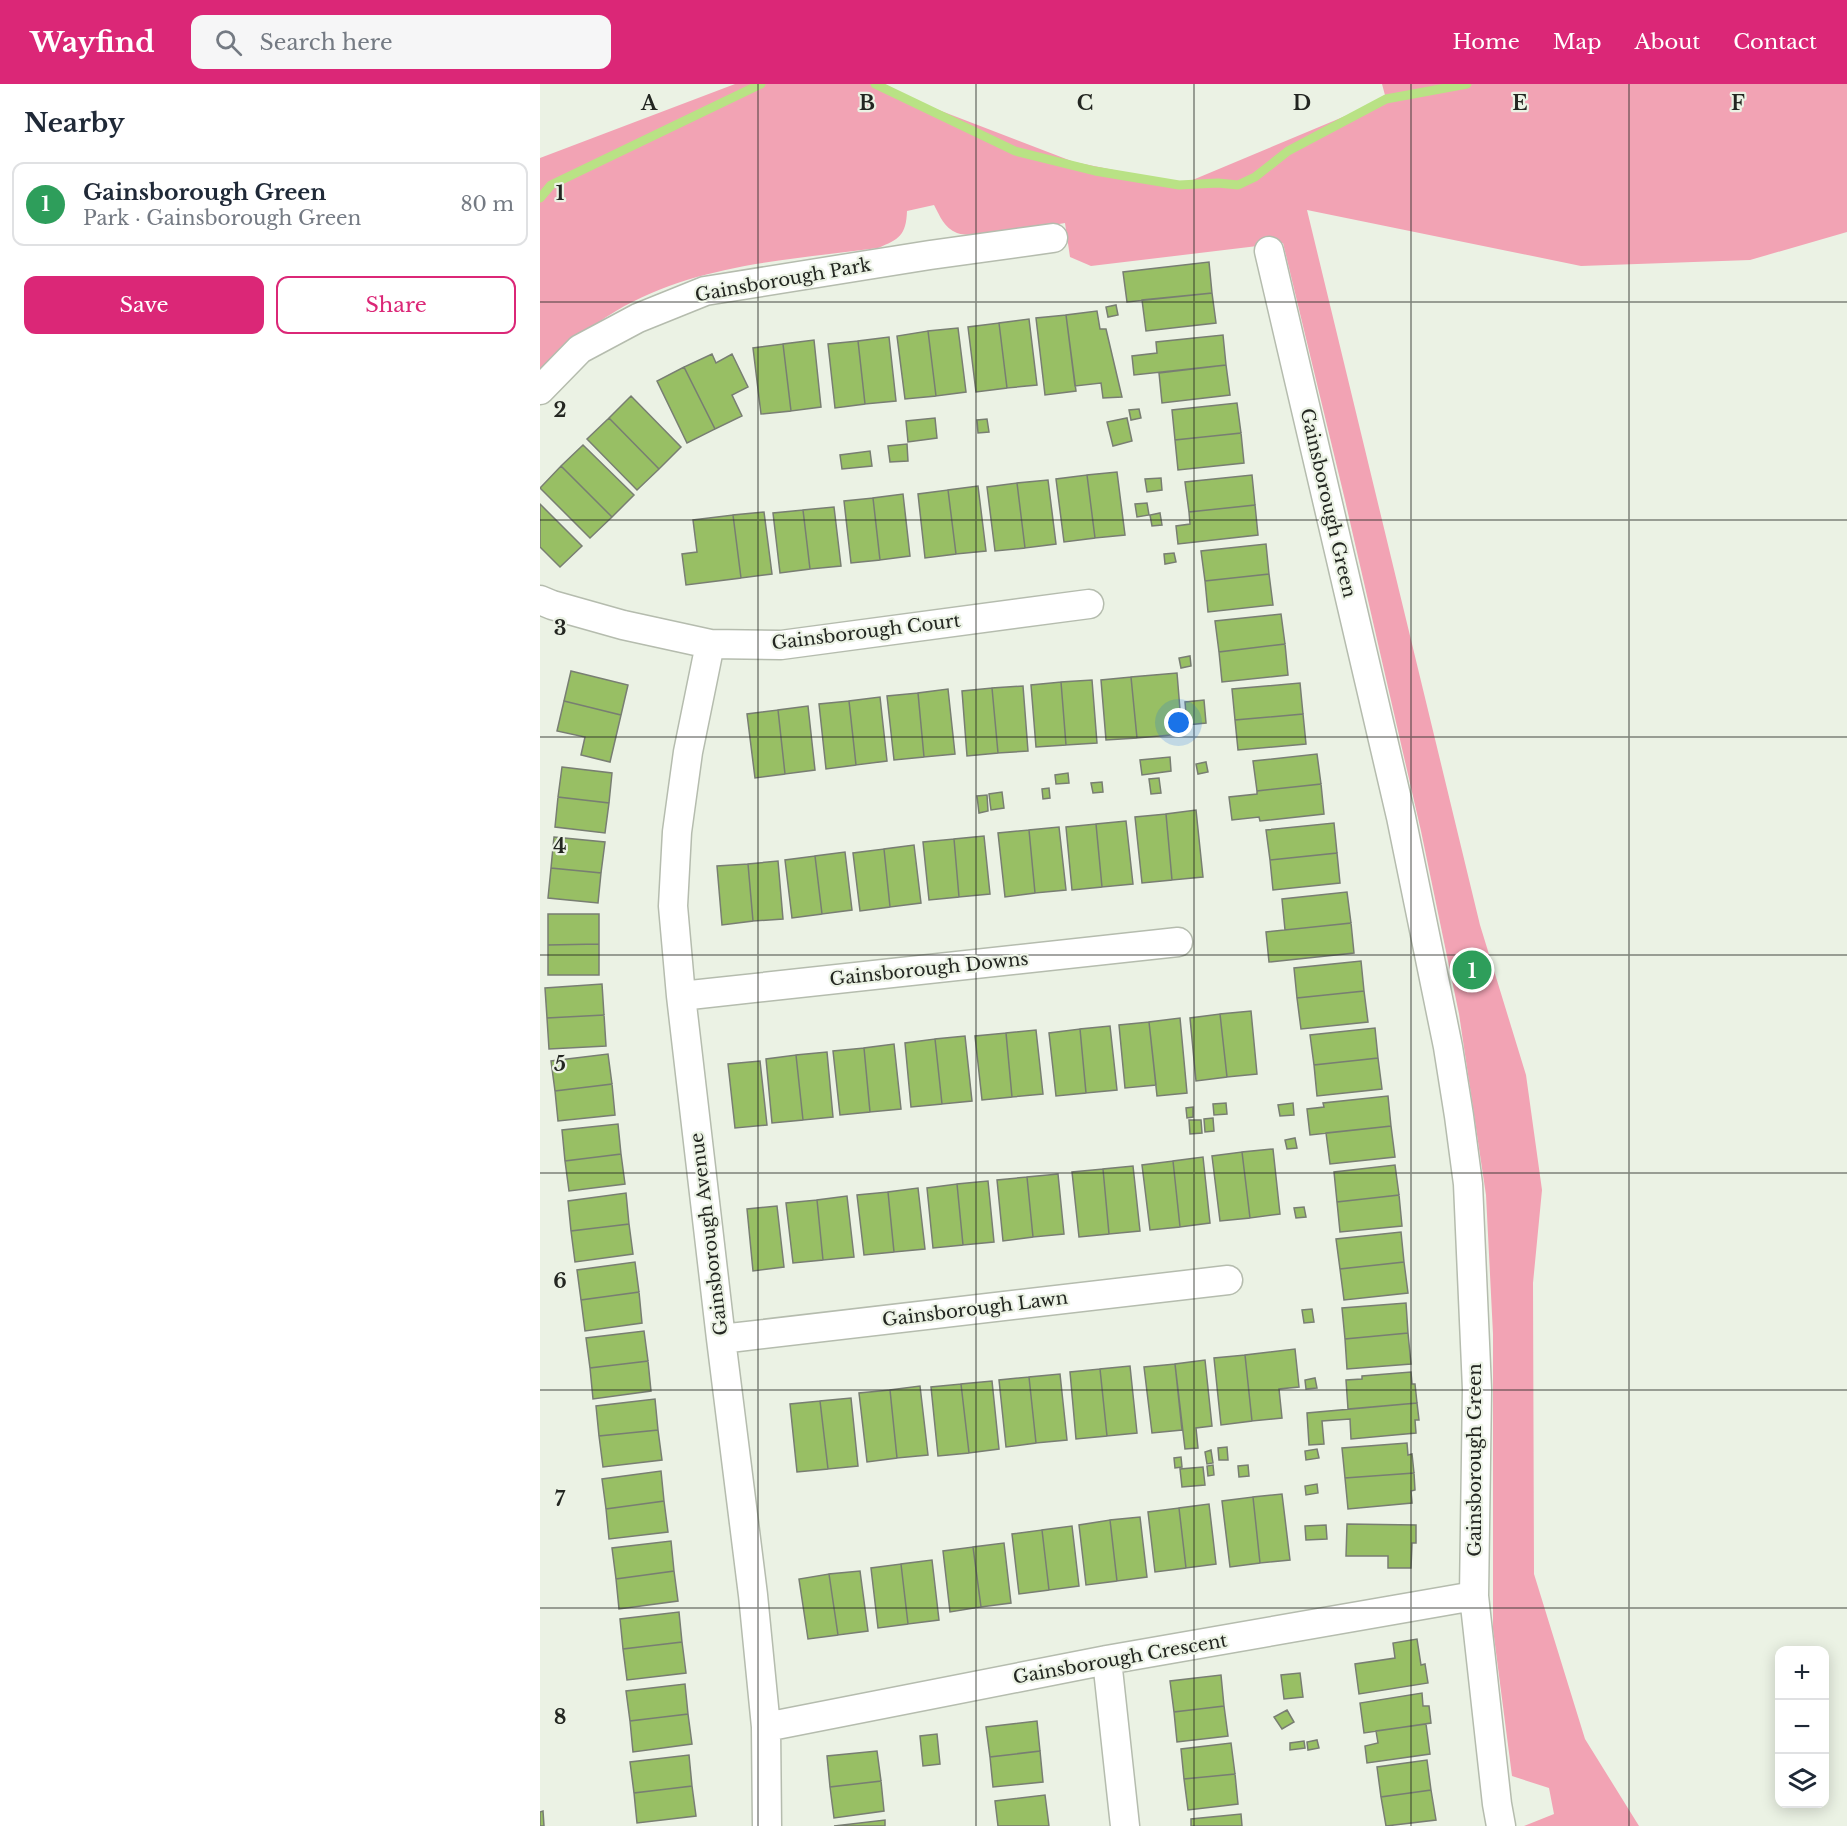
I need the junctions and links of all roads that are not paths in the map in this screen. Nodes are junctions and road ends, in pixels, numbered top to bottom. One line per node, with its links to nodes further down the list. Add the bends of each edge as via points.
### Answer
1 (1053, 238): 3 (street, Gainsborough Park, via 705,291 638,318 580,350)
2 (1269, 251): 11 (street, Gainsborough Green, via 1401,816 1459,1116 1468,1184 1477,1389)
3 (540, 390)
4 (540, 600): 6 (street, Gainsborough Court, via 623,625)
5 (1089, 604): 6 (street, Gainsborough Court, via 781,645)
6 (710, 644): 8 (street, Gainsborough Avenue, via 677,832 673,906)
7 (1178, 942): 8 (street, Gainsborough Downs)
8 (681, 996): 10 (street, Gainsborough Avenue)
9 (1228, 1280): 10 (street, Gainsborough Lawn)
10 (721, 1339): 13 (street, Gainsborough Avenue)
11 (1474, 1596): 12 (street, Gainsborough Crescent); 16 (street, Gainsborough Green)
12 (1107, 1660): 13 (street, Gainsborough Crescent); 15 (street)
13 (766, 1727): 14 (street, Gainsborough Avenue)
14 (767, 1826)
15 (1125, 1826)
16 (1501, 1826)

